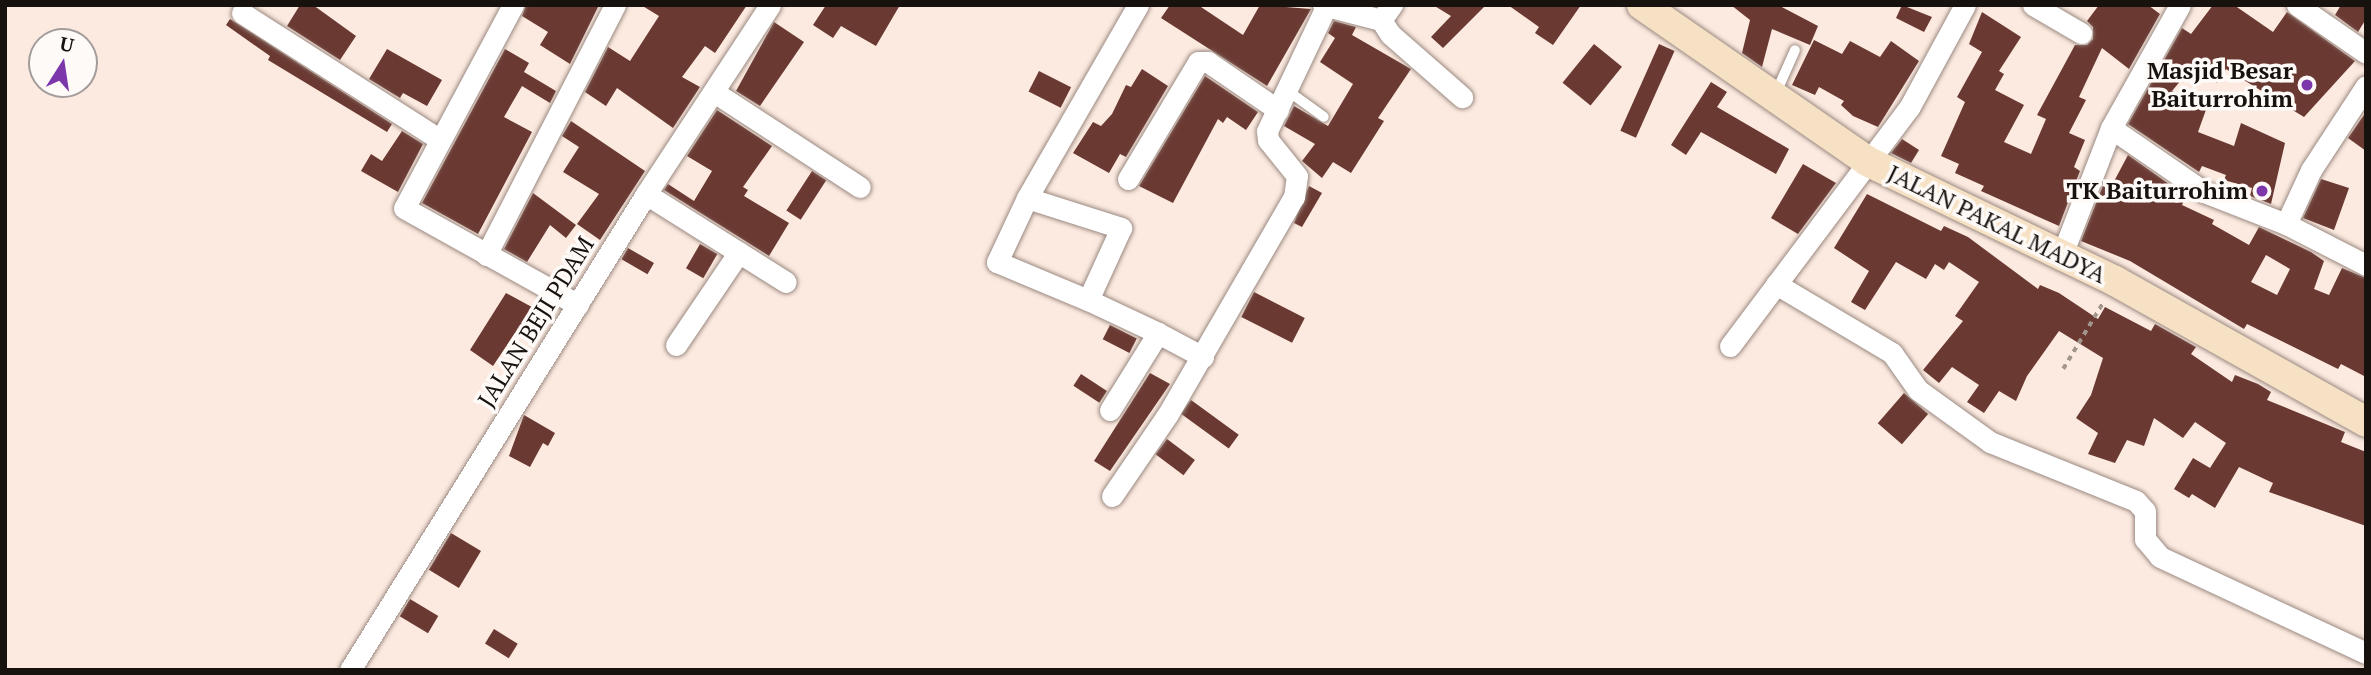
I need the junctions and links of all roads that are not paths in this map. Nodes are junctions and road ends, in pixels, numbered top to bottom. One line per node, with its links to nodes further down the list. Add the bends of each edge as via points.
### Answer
1 (513, 5): 24 (street)
2 (615, 5): 32 (street, via 617,10)
3 (770, 5): 18 (street, JALAN BEJI PDAM)
4 (1138, 5): 29 (street)
5 (1642, 5): 19 (street, JALAN PAKAL MADYA)
6 (1965, 5): 25 (street, via 1909,108)
7 (2033, 5): 13 (street)
8 (2180, 5): 23 (street)
9 (2297, 5): 15 (street)
10 (1325, 6): 12 (street); 17 (street)
11 (242, 13): 24 (street)
12 (1386, 13): 20 (street, via 1390,34)
13 (2081, 33)
14 (1795, 50): 19 (lane)
15 (2366, 53)
16 (2366, 86): 30 (street, via 2311,170)
17 (1288, 91): 21 (street); 22 (lane)
18 (714, 92): 27 (street); 28 (street, JALAN BEJI PDAM)
19 (1775, 95): 25 (street, JALAN PAKAL MADYA)
20 (1462, 97)
21 (1278, 110): 26 (street, via 1208,62 1198,62); 42 (street, via 1266,135 1297,176 1298,186)
22 (1324, 117)
23 (2111, 128): 30 (street, via 2204,192); 33 (street)
24 (439, 139): 32 (street, via 404,205 406,210)
25 (1867, 160): 33 (street, JALAN PAKAL MADYA); 36 (street)
26 (1128, 178)
27 (860, 187)
28 (646, 194): 31 (street); 38 (street, JALAN BEJI PDAM)
29 (1027, 198): 37 (street, via 996,262); 37 (street, via 1121,229)
30 (2286, 224): 34 (street)
31 (739, 252): 35 (street); 40 (street)
32 (486, 255): 38 (street)
33 (2061, 257): 44 (street, JALAN PAKAL MADYA, via 2115,281)
34 (2366, 265)
35 (786, 282)
36 (1776, 284): 41 (street); 46 (street, via 1892,353 1918,390 1990,442 2136,502 2145,511 2145,539 2160,557)
37 (1088, 300): 39 (street)
38 (578, 305): 47 (street, JALAN BEJI PDAM)
39 (1158, 333): 42 (street); 43 (street)
40 (676, 345)
41 (1730, 346)
42 (1203, 357): 45 (street)
43 (1110, 410)
44 (2366, 422)
45 (1112, 496)
46 (2366, 653)
47 (350, 670)

